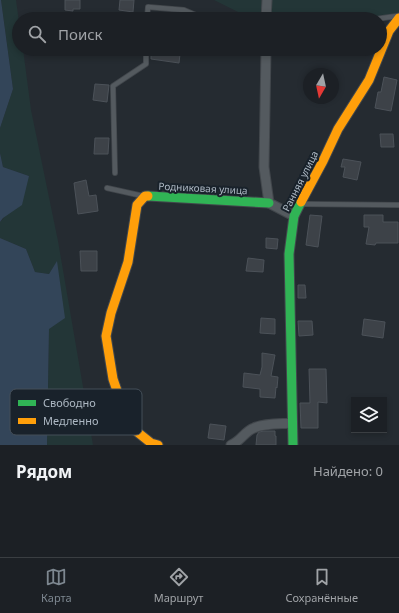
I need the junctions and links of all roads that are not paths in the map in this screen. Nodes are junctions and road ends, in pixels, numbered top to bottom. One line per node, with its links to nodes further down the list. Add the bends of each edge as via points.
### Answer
1 (267, 0): 4 (street)
2 (148, 12): 3 (lane, via 148,7)
3 (188, 12)
4 (266, 12)
5 (399, 17): 6 (lane); 7 (street, Ранняя улица)
6 (387, 18)
7 (387, 36)
8 (146, 56): 11 (lane, via 146,64 113,86)
9 (266, 56): 14 (street, via 264,167)
10 (379, 56): 15 (street, Ранняя улица, via 369,80 338,129)
11 (115, 173)
12 (107, 188): 13 (lane)
13 (145, 196): 14 (street, Родниковая улица); 18 (street, Родниковая улица, via 137,205 128,262 106,336)
14 (269, 203): 17 (street)
15 (300, 204): 16 (lane); 17 (street, Ранняя улица)
16 (399, 205)
17 (294, 216): 19 (street, Ранняя улица, via 289,254)
18 (116, 389)
19 (292, 423): 22 (street, via 253,428); 23 (street, Ранняя улица)
20 (141, 435): 21 (street, Родниковая улица)
21 (158, 445)
22 (231, 445)
23 (293, 445)

